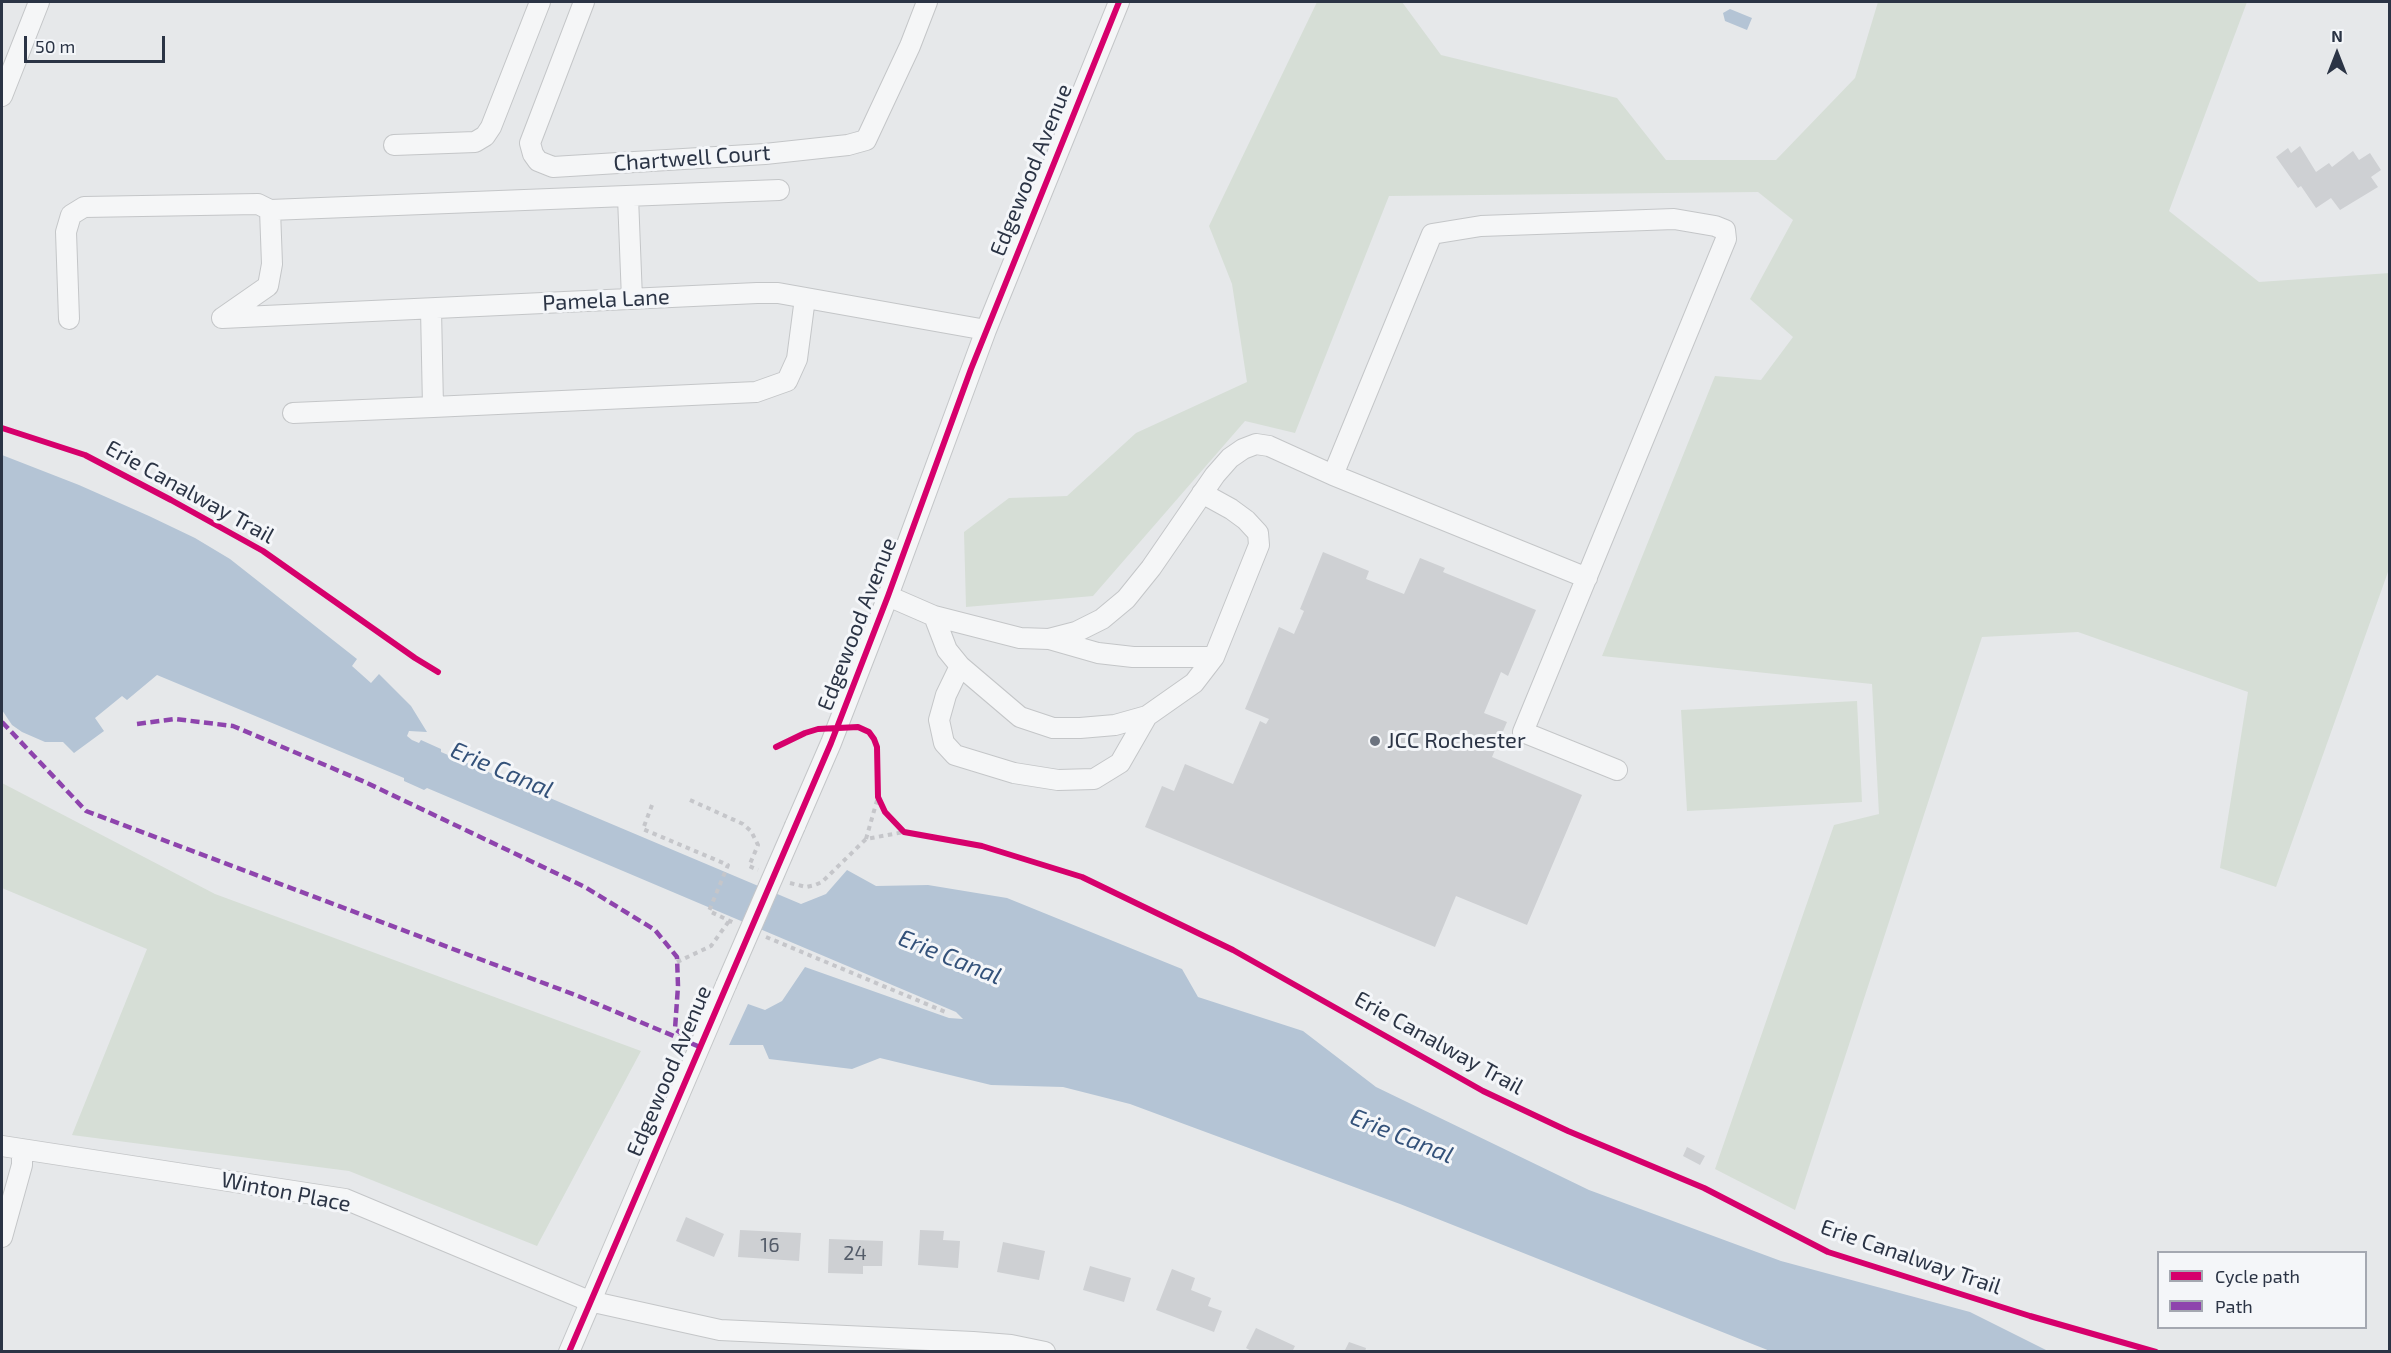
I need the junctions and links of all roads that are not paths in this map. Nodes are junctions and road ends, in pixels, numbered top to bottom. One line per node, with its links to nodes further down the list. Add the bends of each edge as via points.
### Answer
1 (39, 2): 6 (street)
2 (540, 2): 7 (street, via 485,136 475,142)
3 (584, 2): 4 (street, Chartwell Court, via 530,143 538,161 553,167 765,154 866,140)
4 (927, 2)
5 (1119, 2): 15 (street, Edgewood Avenue)
6 (2, 96)
7 (394, 145)
8 (779, 190): 9 (street)
9 (628, 197): 10 (street); 12 (street)
10 (270, 210): 13 (street, Pamela Lane, via 272,264 268,286 222,318); 14 (street, via 258,204 84,207 71,215 66,232)
11 (805, 298): 12 (street, Pamela Lane, via 757,293); 15 (street, Pamela Lane); 16 (street, via 797,359 787,381 756,392)
12 (632, 299): 13 (street, Pamela Lane)
13 (431, 309): 16 (street)
14 (69, 319)
15 (986, 330): 21 (street, Edgewood Avenue)
16 (433, 407): 17 (street)
17 (293, 413)
18 (1333, 475): 19 (street, via 1256,444 1230,458); 20 (street); 20 (street, via 1432,234 1481,226 1674,219 1725,230 1726,239)
19 (1202, 493): 23 (street, via 1126,599 1102,619); 24 (street, via 1231,509 1258,533 1259,545)
20 (1587, 578): 27 (street, via 1523,732)
21 (888, 596): 22 (street); 31 (street, Edgewood Avenue, bridge, via 834,736)
22 (934, 616): 23 (street, via 1020,638); 25 (street, via 947,650)
23 (1049, 639): 24 (street, via 1098,653 1133,657)
24 (1214, 657): 26 (street, via 1194,683)
25 (960, 666): 26 (street, via 1020,717 1034,723 1080,728 1115,725); 26 (street, via 939,720 944,743 955,755 1014,774 1058,780 1099,777 1120,763)
26 (1147, 716)
27 (1617, 770)
28 (2, 1146): 29 (street, Winton Place)
29 (22, 1150): 30 (street, via 22,1165); 31 (street, Winton Place, via 345,1199)
30 (2, 1237)
31 (589, 1301): 32 (street, Edgewood Avenue); 33 (street, Winton Place, via 720,1330 973,1342)
32 (569, 1352)
33 (1045, 1352)

